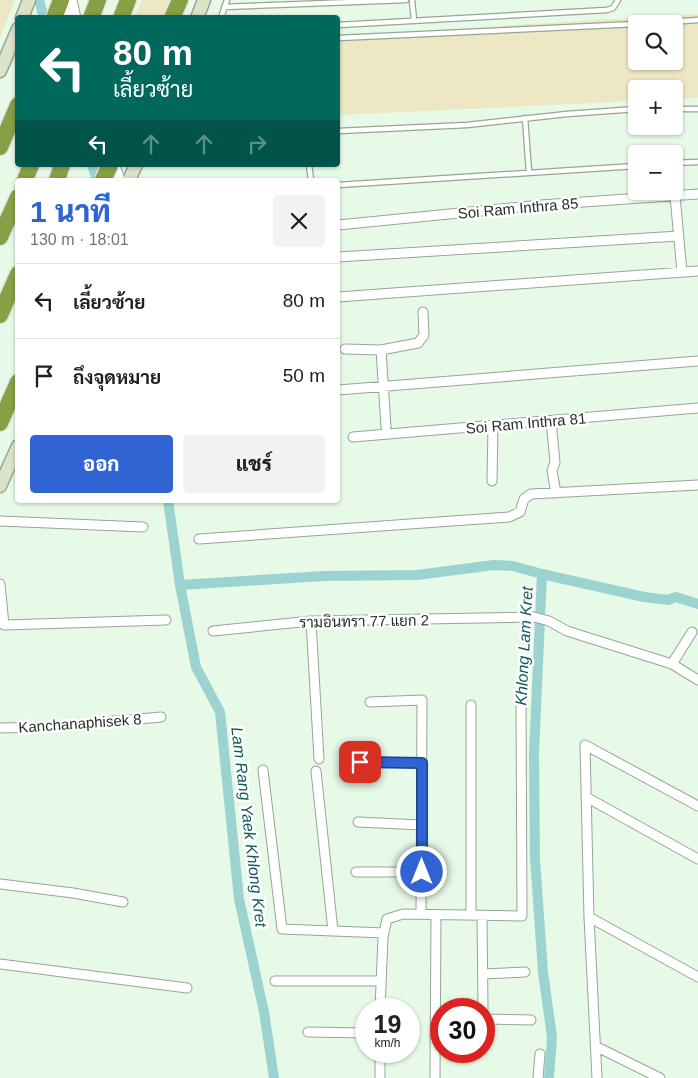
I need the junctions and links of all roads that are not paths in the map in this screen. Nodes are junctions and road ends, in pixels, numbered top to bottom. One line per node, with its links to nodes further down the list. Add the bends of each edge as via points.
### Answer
1 (29, 0): 13 (main road)
2 (61, 0): 14 (highway); 15 (street)
3 (72, 0): 16 (street)
4 (98, 0): 17 (highway)
5 (128, 0): 18 (highway)
6 (180, 0): 19 (highway)
7 (204, 0): 20 (main road)
8 (227, 0): 12 (lane)
9 (406, 0): 12 (lane)
10 (412, 0): 23 (lane)
11 (618, 0): 23 (lane, via 613,8 607,10)
12 (224, 6): 21 (lane)
13 (23, 15)
14 (55, 15)
15 (65, 15)
16 (75, 15)
17 (92, 15)
18 (122, 15)
19 (173, 15)
20 (198, 15)
21 (222, 15)
22 (698, 20): 24 (lane)
23 (414, 21): 26 (lane)
24 (683, 21)
25 (628, 24): 28 (lane)
26 (340, 25)
27 (15, 36): 29 (main road)
28 (340, 38)
29 (0, 70)
30 (683, 109): 31 (lane)
31 (698, 109)
32 (628, 110): 34 (lane)
33 (15, 112): 36 (highway)
34 (525, 118): 35 (lane, via 467,125); 40 (lane)
35 (340, 131)
36 (0, 147)
37 (698, 162): 38 (lane)
38 (683, 163)
39 (628, 166): 40 (lane)
40 (529, 172): 41 (lane)
41 (340, 185)
42 (698, 194): 43 (street, Soi Ram Inthra 85)
43 (683, 195)
44 (628, 199): 47 (street, Soi Ram Inthra 85)
45 (674, 200): 48 (street)
46 (15, 204): 49 (highway)
47 (340, 225)
48 (678, 236): 50 (street); 52 (street)
49 (0, 237)
50 (340, 257)
51 (698, 271): 52 (street)
52 (682, 272): 54 (street)
53 (15, 281): 56 (highway)
54 (340, 298)
55 (423, 312): 58 (street, via 424,336 421,341)
56 (0, 314)
57 (345, 349): 58 (street)
58 (381, 350): 60 (street)
59 (698, 361): 60 (street)
60 (384, 385): 62 (street); 67 (street)
61 (15, 389): 65 (highway)
62 (340, 390)
63 (698, 408): 64 (street, Soi Ram Inthra 81)
64 (551, 421): 66 (street, Soi Ram Inthra 81); 73 (street)
65 (0, 423)
66 (494, 425): 68 (street, Soi Ram Inthra 81); 70 (street)
67 (386, 427)
68 (353, 437)
69 (15, 456): 72 (main road)
70 (492, 481)
71 (698, 485): 73 (street)
72 (0, 486)
73 (556, 493): 76 (street, via 527,496 520,512 509,517)
74 (0, 521): 75 (street)
75 (143, 527)
76 (199, 540)
77 (0, 584): 80 (street)
78 (166, 620): 80 (street)
79 (311, 621): 81 (street, รามอินทรา 77 แยก 2); 83 (street, รามอินทรา 77 แยก 2, via 534,617 567,631); 90 (street)
80 (2, 625)
81 (213, 631)
82 (692, 632): 83 (street)
83 (672, 664): 84 (street, รามอินทรา 77 แยก 2)
84 (698, 680)
85 (521, 700): 107 (street, via 522,916)
86 (370, 702): 92 (street, via 422,700)
87 (471, 704): 106 (street)
88 (161, 717): 89 (street, Kanchanaphisek 8)
89 (0, 728)
90 (319, 760)
91 (360, 762): 92 (street)
92 (422, 763): 98 (street)
93 (263, 770): 109 (street, via 282,929)
94 (316, 771): 109 (street)
95 (586, 797): 96 (street, via 585,745); 99 (street); 108 (street)
96 (698, 806)
97 (358, 822): 98 (street)
98 (422, 825): 101 (street)
99 (698, 859)
100 (356, 872): 101 (street)
101 (422, 872): 104 (street)
102 (0, 884): 103 (street, via 73,892)
103 (123, 902)
104 (421, 914): 105 (street); 110 (street, via 403,914 387,919)
105 (436, 915): 106 (street); 128 (street)
106 (471, 916): 107 (street)
107 (482, 916): 113 (street)
108 (589, 917): 114 (street); 124 (street)
109 (333, 931): 110 (street)
110 (384, 933): 116 (street)
111 (0, 964): 117 (street)
112 (525, 972): 113 (street)
113 (483, 974): 119 (street)
114 (698, 977)
115 (275, 981): 116 (street)
116 (381, 981): 118 (street)
117 (187, 988)
118 (380, 998)
119 (483, 998)
120 (495, 1019): 121 (street)
121 (531, 1020)
122 (308, 1032): 123 (street)
123 (355, 1033)
124 (597, 1047): 130 (street); 131 (street)
125 (540, 1054): 129 (street)
126 (380, 1063): 127 (street)
127 (380, 1078)
128 (435, 1078)
129 (538, 1078)
130 (597, 1078)
131 (660, 1078)

